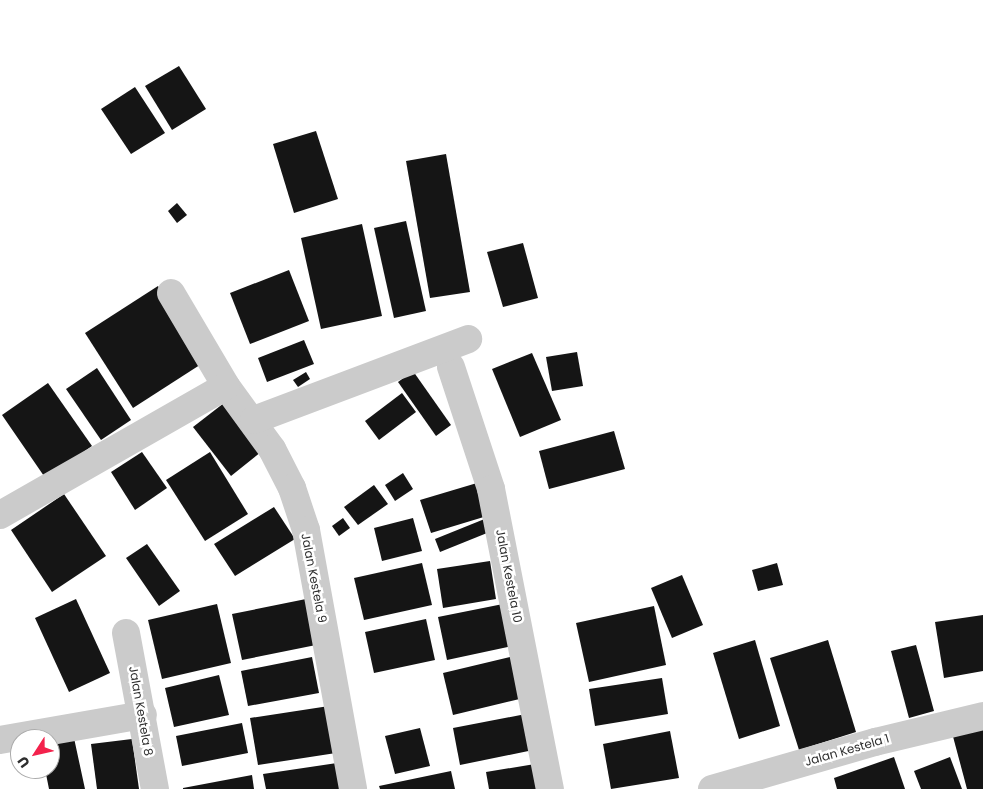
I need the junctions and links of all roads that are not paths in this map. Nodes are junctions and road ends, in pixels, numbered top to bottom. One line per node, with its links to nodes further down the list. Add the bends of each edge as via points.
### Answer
1 (171, 294): 4 (street, Jalan Kestela 9)
2 (468, 339): 5 (street)
3 (452, 367): 13 (street, Jalan Kestela 10, via 491,488)
4 (226, 386): 5 (street, Jalan Kestela 9); 6 (street)
5 (254, 420): 12 (street, Jalan Kestela 9, via 292,488 306,530)
6 (0, 515)
7 (126, 633): 8 (street, Jalan Kestela 8)
8 (143, 715): 10 (street); 11 (street, Jalan Kestela 8)
9 (983, 716): 14 (street, Jalan Kestela 1, via 876,742)
10 (0, 740)
11 (154, 789)
12 (353, 789)
13 (550, 789)
14 (712, 789)

